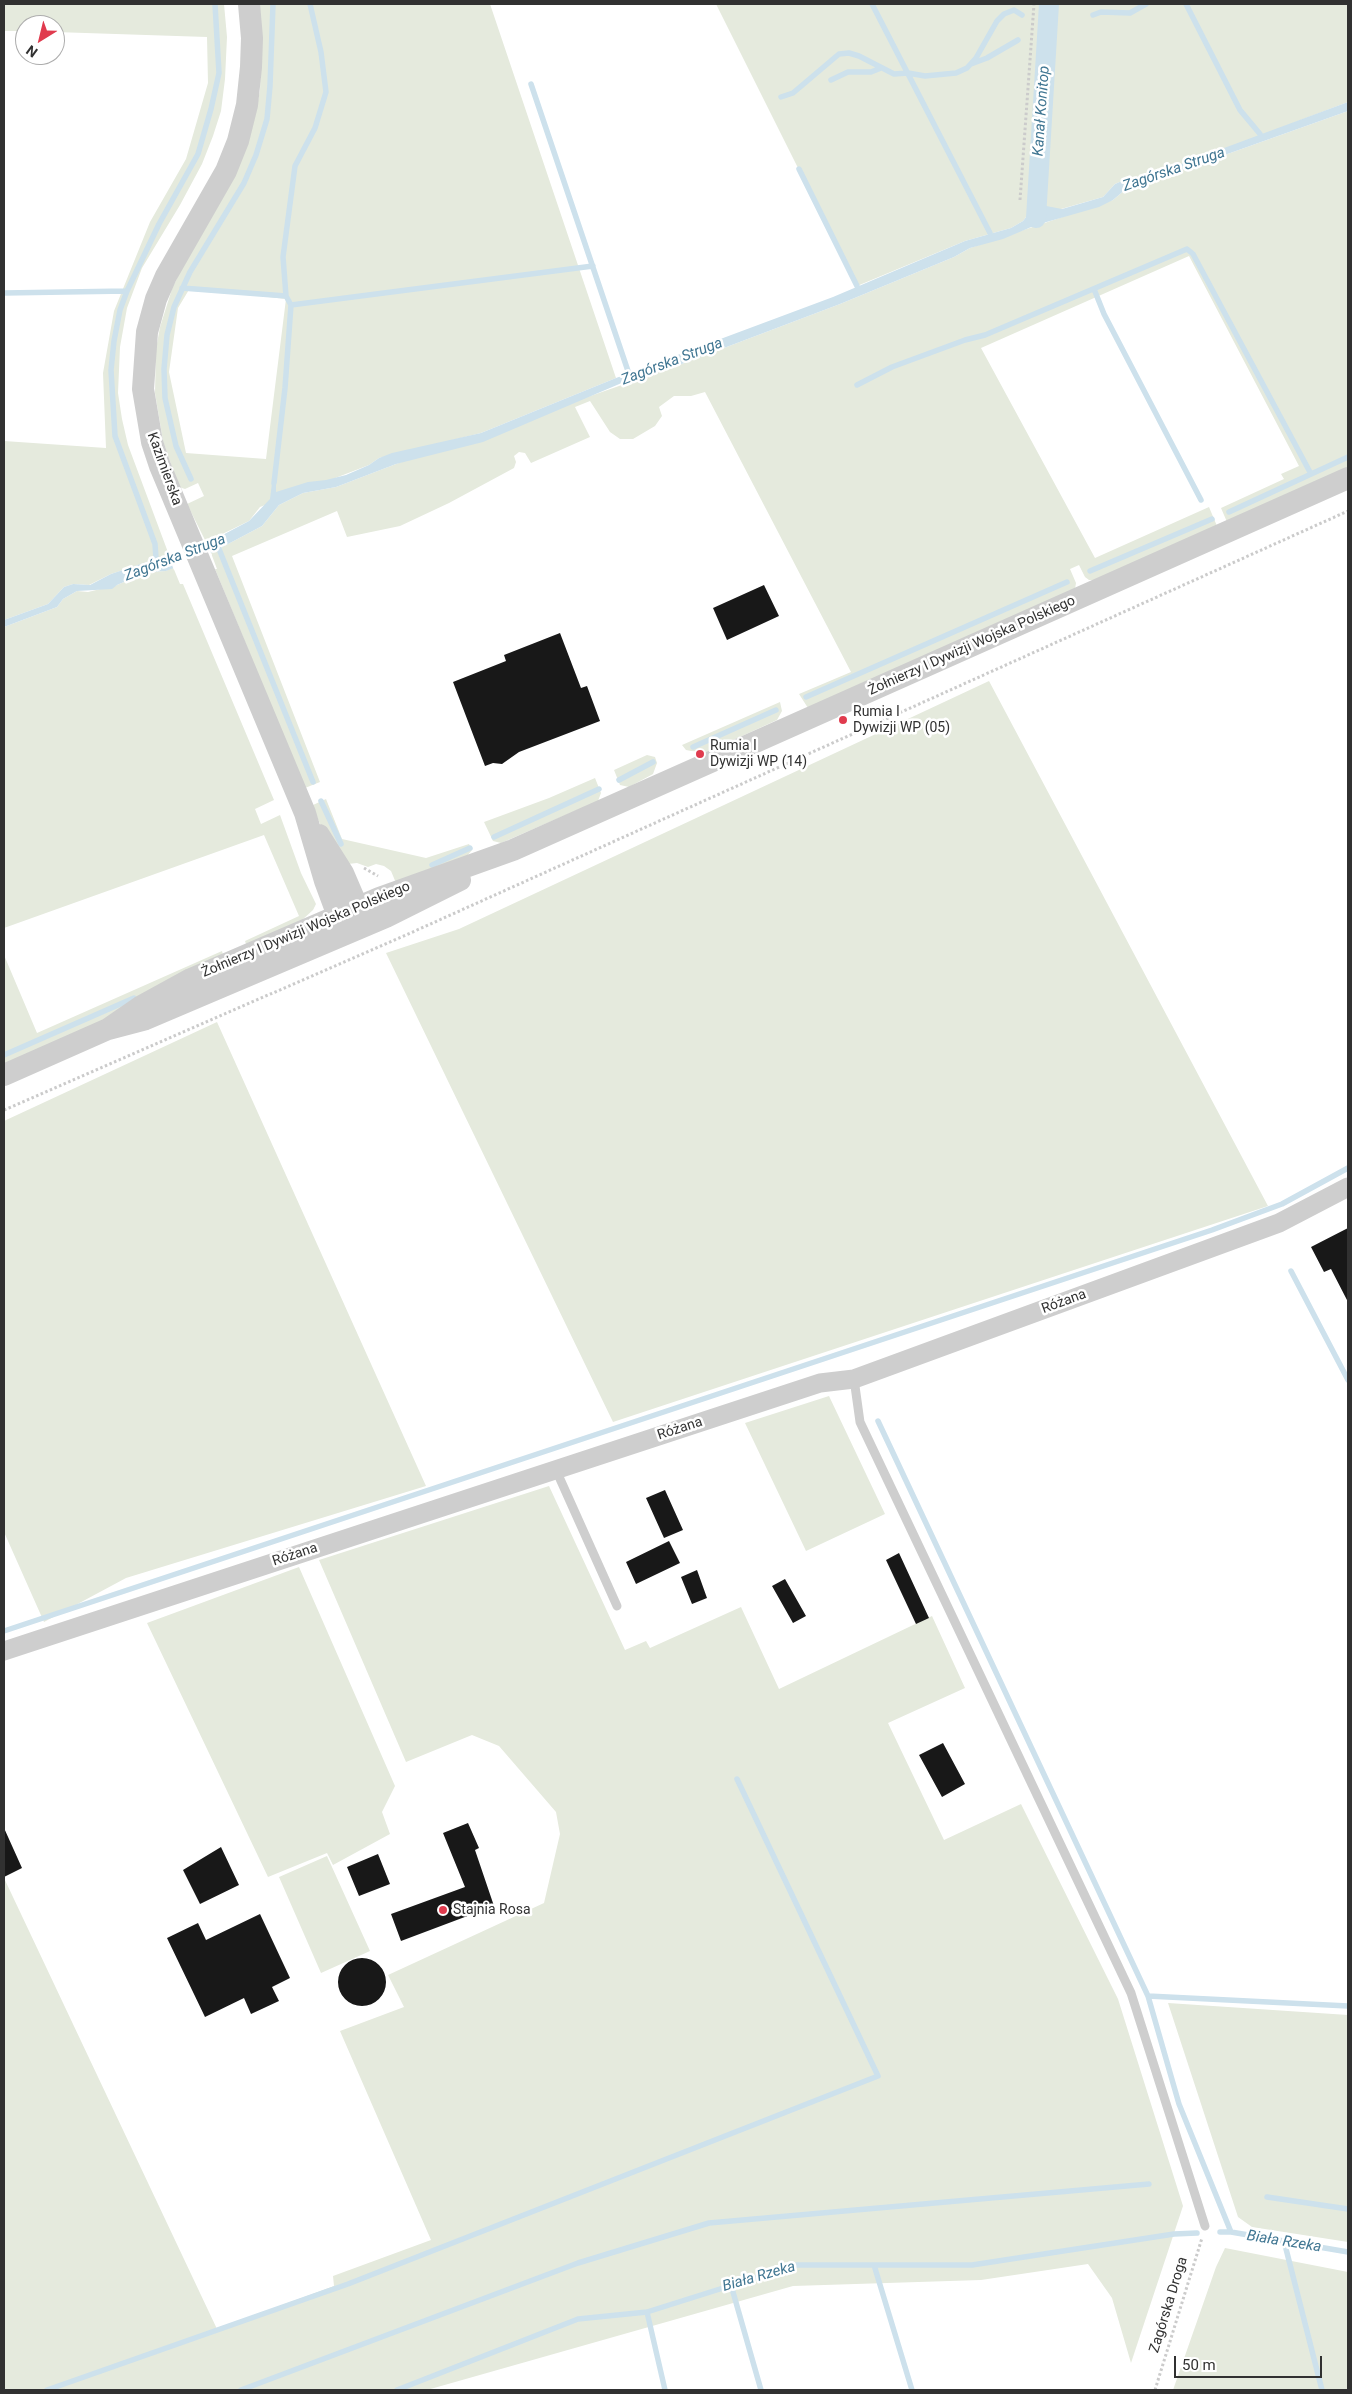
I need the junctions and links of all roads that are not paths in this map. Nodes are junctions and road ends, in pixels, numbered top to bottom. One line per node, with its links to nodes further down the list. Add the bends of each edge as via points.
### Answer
1 (249, 4): 3 (street, Kazimierska, via 252,67 238,141 226,171 156,299 147,332 143,389 150,434 160,466 305,813 325,882)
2 (1348, 478): 3 (street, Żołnierzy I Dywizji Wojska Polskiego, via 513,850 430,896)
3 (351, 918): 4 (street, Żołnierzy I Dywizji Wojska Polskiego, via 146,1019 108,1029)
4 (4, 1075)
5 (1348, 1187): 6 (street, Różana, via 1279,1223)
6 (854, 1379): 7 (street, Różana, via 820,1383); 10 (lane, via 860,1422 1131,1993)
7 (556, 1470): 8 (lane); 9 (street, Różana)
8 (617, 1606)
9 (4, 1651)
10 (1205, 2226)

